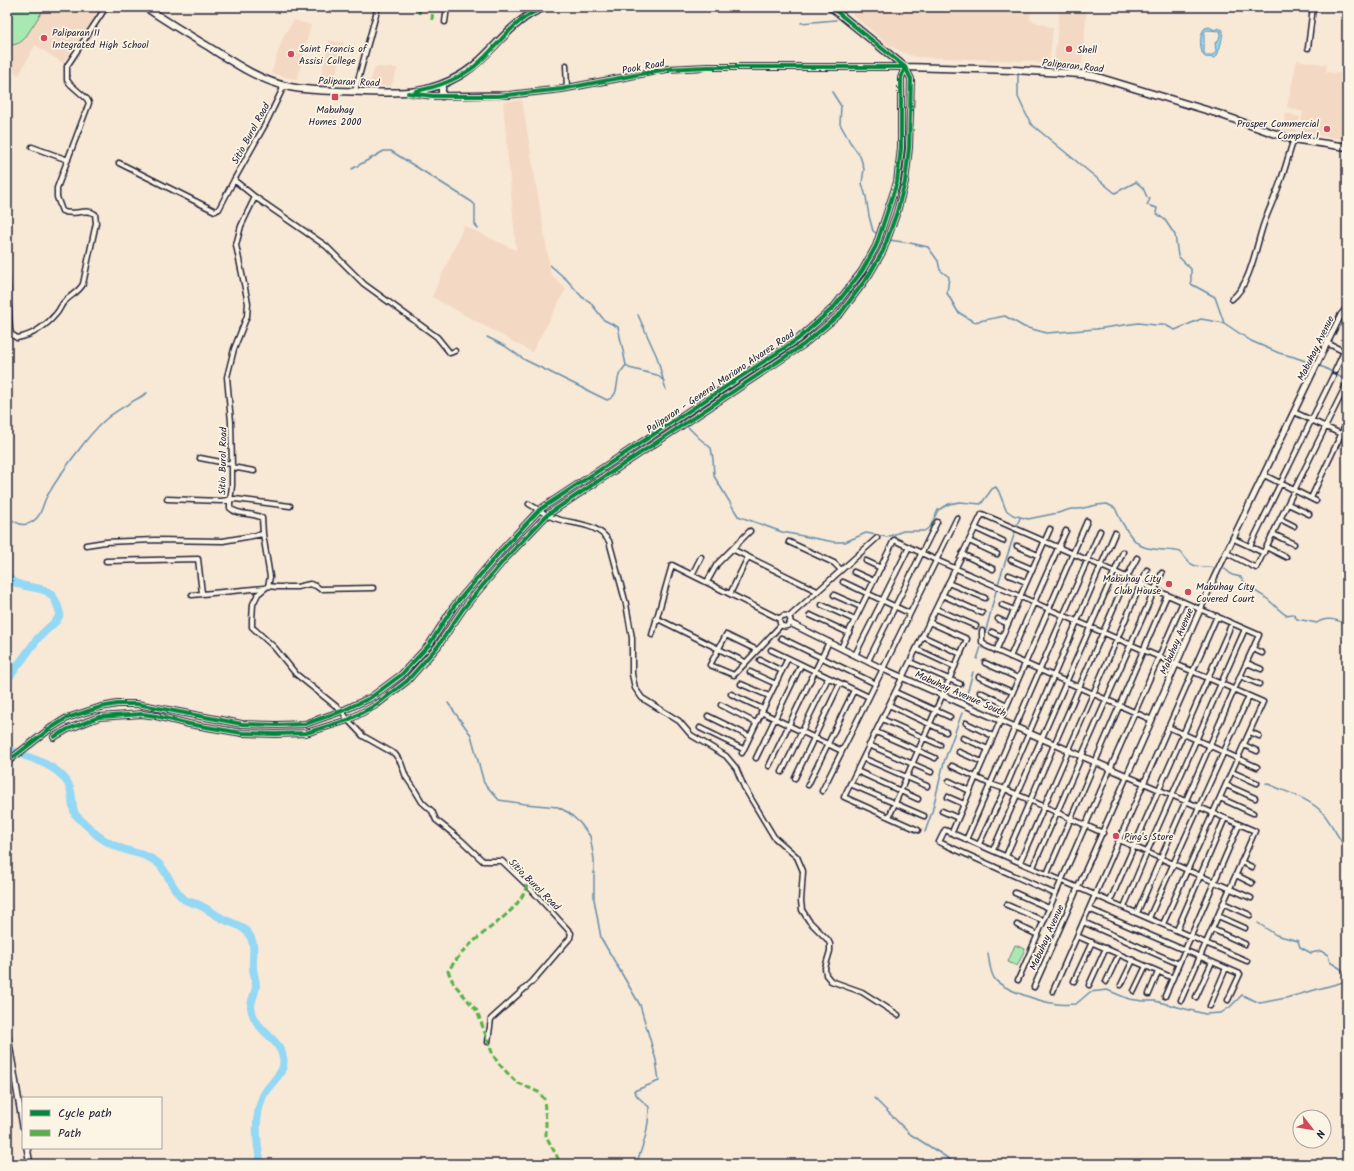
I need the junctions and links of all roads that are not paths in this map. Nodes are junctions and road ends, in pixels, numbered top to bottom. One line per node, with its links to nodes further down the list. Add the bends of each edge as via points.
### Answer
1 (106, 7): 24 (street, via 67,66 67,80 89,103)
2 (145, 7): 13 (main road, Paliparan Road, via 238,65)
3 (378, 7): 16 (street)
4 (447, 7): 9 (street)
5 (546, 7): 8 (main road, Paliparan Road)
6 (831, 7): 12 (main road)
7 (1313, 7): 10 (street)
8 (536, 9): 14 (main road, Paliparan Road, via 512,28 475,66)
9 (445, 22)
10 (1308, 48)
11 (566, 65): 15 (street)
12 (905, 67): 15 (street, Pook Road, via 667,69); 19 (main road, Paliparan Road, via 1014,70 1094,76); 22 (street, Paliparan - General Mariano Alvarez Road, via 901,78); 23 (street, Paliparan - General Mariano Alvarez Road, via 911,78)
13 (284, 86): 16 (main road, Paliparan Road, via 306,90); 26 (street, Sitio Burol Road)
14 (442, 86): 17 (main road, Paliparan Road); 18 (main road)
15 (567, 88): 18 (street, Pook Road, via 498,96)
16 (354, 91): 17 (main road, Paliparan Road)
17 (408, 93): 18 (street, Pook Road)
18 (442, 96)
19 (1294, 139): 21 (main road, Paliparan Road); 29 (street, via 1252,266 1241,290)
20 (32, 147): 24 (street)
21 (1347, 147)
22 (901, 148): 23 (street); 56 (street, Paliparan - General Mariano Alvarez Road, via 897,182 876,246 862,271 834,307 798,340)
23 (909, 148): 58 (street, Paliparan - General Mariano Alvarez Road, via 905,182 883,250 869,275 840,314 803,345)
24 (68, 160): 28 (street, via 57,188 60,208 66,213 74,214 89,211 95,214 96,219 81,288 63,302 56,314 43,327 17,338 11,334 10,328)
25 (119, 163): 26 (street, via 215,211)
26 (234, 180): 27 (street, Sitio Burol Road)
27 (255, 198): 33 (street, via 326,246 364,284 437,337 450,353); 44 (street, Sitio Burol Road, via 241,226 236,246 248,303 247,316 227,377)
28 (7, 275)
29 (1232, 299)
30 (1347, 308): 31 (street, Mabuhay Avenue)
31 (1327, 344): 34 (street); 38 (street, Mabuhay Avenue)
32 (1347, 345): 34 (street)
33 (455, 351)
34 (1345, 352): 35 (street)
35 (1335, 371)
36 (1333, 376): 39 (street)
37 (1347, 383): 41 (street)
38 (1294, 412): 39 (street); 46 (street, Mabuhay Avenue)
39 (1311, 420): 41 (street); 47 (street)
40 (1347, 422): 42 (street)
41 (1325, 427): 42 (street); 48 (street)
42 (1341, 434): 49 (street)
43 (200, 458): 44 (street)
44 (232, 465): 45 (street); 51 (street, Sitio Burol Road)
45 (254, 471)
46 (1264, 475): 47 (street); 73 (street, Mabuhay Avenue)
47 (1280, 483): 48 (street); 81 (street)
48 (1294, 490): 49 (street); 54 (street)
49 (1311, 498): 52 (street)
50 (167, 499): 51 (street)
51 (230, 501): 55 (street, via 235,499); 70 (street, Sitio Burol Road, via 230,508 235,512 262,518)
52 (1316, 501)
53 (529, 504): 56 (street)
54 (1288, 504): 57 (street); 60 (street)
55 (290, 506)
56 (539, 510): 58 (street); 242 (street, Paliparan - General Mariano Alvarez Road, via 454,606 429,645 401,675 370,698)
57 (1309, 514)
58 (547, 515): 249 (street, Paliparan - General Mariano Alvarez Road, via 504,560 463,609 438,646 407,681 376,705); 422 (street, via 590,527 604,534 626,604 632,638 632,674 635,688 642,698 679,721 691,735 726,756 736,768 744,787 774,837 797,857 803,871 802,910 830,944 826,975 831,981 862,992)
59 (957, 518): 98 (street)
60 (1280, 519): 63 (street); 71 (street)
61 (1088, 521): 92 (street)
62 (936, 522): 87 (street)
63 (1294, 526)
64 (975, 528): 74 (street); 75 (street); 77 (street, via 982,514)
65 (1050, 529): 77 (street)
66 (750, 531): 85 (street)
67 (1066, 531): 84 (street)
68 (1100, 531): 100 (street)
69 (1115, 533): 103 (street)
70 (263, 534): 79 (street, via 223,541 155,540); 122 (street, Sitio Burol Road, via 270,577)
71 (1273, 534): 78 (street); 83 (street)
72 (877, 538): 108 (street)
73 (1234, 539): 81 (street); 88 (street, Mabuhay Avenue)
74 (968, 541): 90 (street); 91 (street)
75 (1003, 541)
76 (789, 542): 108 (street, via 834,563)
77 (1044, 542): 84 (street); 93 (street)
78 (1294, 544)
79 (86, 545)
80 (1017, 546): 93 (street)
81 (1250, 546): 89 (street)
82 (908, 547): 87 (street); 104 (street, via 894,540); 135 (street)
83 (1266, 547): 89 (street); 96 (street)
84 (1058, 548): 92 (street); 136 (street)
85 (732, 549): 95 (street); 117 (street, via 717,564)
86 (1123, 552): 111 (street)
87 (922, 553): 98 (street); 140 (street)
88 (1226, 553): 89 (street, via 1256,568); 144 (street, Mabuhay Avenue)
89 (1264, 553)
90 (962, 554): 105 (street); 106 (street)
91 (997, 554)
92 (1072, 554): 100 (street); 142 (street)
93 (1038, 556): 107 (street)
94 (701, 557): 113 (street)
95 (748, 557): 125 (street); 127 (street)
96 (1286, 557)
97 (1137, 558): 115 (street)
98 (936, 560): 105 (street); 146 (street)
99 (1011, 560): 107 (street)
100 (1087, 560): 103 (street); 149 (street)
101 (106, 561): 126 (street, via 198,559)
102 (866, 561): 104 (street)
103 (1101, 566): 111 (street); 156 (street)
104 (881, 568): 116 (street)
105 (955, 568): 120 (street); 133 (street)
106 (993, 568)
107 (1032, 569): 119 (street)
108 (841, 570): 125 (street)
109 (1148, 570): 121 (street)
110 (854, 572): 116 (street)
111 (1114, 572): 115 (street); 163 (street)
112 (1162, 573): 124 (street)
113 (692, 575): 117 (street); 152 (street, via 672,565)
114 (1009, 575): 119 (street)
115 (1127, 577): 121 (street); 167 (street)
116 (874, 581): 129 (street)
117 (707, 582): 127 (street)
118 (843, 582): 129 (street)
119 (1026, 582): 133 (street)
120 (948, 583): 131 (street); 134 (street)
121 (1140, 583): 124 (street); 173 (street)
122 (266, 587): 123 (street, via 297,587 310,584 320,589); 126 (street); 242 (street, Sitio Burol Road, via 258,594 253,604 252,626 274,646 296,674)
123 (373, 588)
124 (1155, 590): 132 (street); 175 (street)
125 (817, 592): 151 (street)
126 (202, 593): 130 (street)
127 (730, 594): 153 (street)
128 (834, 594): 141 (street)
129 (868, 594): 135 (street); 141 (street)
130 (192, 595)
131 (942, 595): 143 (street); 147 (street)
132 (1167, 595): 137 (street); 183 (street)
133 (1020, 596): 136 (street); 145 (street)
134 (985, 598)
135 (882, 601): 140 (street); 186 (street)
136 (1034, 602): 142 (street); 188 (street)
137 (1183, 602): 144 (street); 189 (street)
138 (822, 605): 155 (street)
139 (1002, 605): 145 (street)
140 (895, 606): 146 (street); 192 (street)
141 (861, 607): 155 (street)
142 (1049, 608): 149 (street); 198 (street)
143 (936, 609): 157 (street); 162 (street)
144 (1200, 609): 150 (street); 199 (street, Mabuhay Avenue)
145 (1014, 610): 160 (street)
146 (910, 613): 201 (street)
147 (982, 613)
148 (810, 615): 168 (street)
149 (1063, 615): 156 (street); 202 (street)
150 (1217, 616): 159 (street); 207 (street)
151 (789, 617): 153 (street, via 784,616); 158 (street)
152 (656, 618): 169 (street); 177 (street)
153 (780, 619): 161 (street)
154 (998, 619): 160 (street)
155 (855, 620): 168 (street)
156 (1077, 621): 163 (street); 208 (street)
157 (929, 622): 170 (street); 185 (street, via 967,639)
158 (790, 623): 161 (street, via 786,627); 174 (street, Mabuhay Avenue South)
159 (1232, 623): 164 (street); 214 (street)
160 (1008, 624): 171 (street)
161 (781, 625): 179 (street)
162 (976, 626)
163 (1090, 627): 167 (street); 216 (street)
164 (1245, 629): 178 (street, via 1260,635); 222 (street)
165 (982, 631): 182 (street, via 983,645)
166 (992, 632): 171 (street)
167 (1103, 632): 173 (street); 224 (street)
168 (849, 633): 176 (street)
169 (652, 635)
170 (922, 636): 181 (street); 185 (street)
171 (1002, 637): 182 (street)
172 (781, 638): 187 (street)
173 (1117, 639): 175 (street); 231 (street)
174 (829, 642): 176 (street, Mabuhay Avenue South); 187 (street)
175 (1130, 644): 183 (street); 236 (street)
176 (841, 648): 186 (street, Mabuhay Avenue South)
177 (718, 649): 179 (street, via 726,635); 193 (street); 193 (street, via 710,665 734,675)
178 (1253, 649): 184 (street); 196 (street)
179 (757, 650): 193 (street)
180 (771, 650): 190 (street)
181 (916, 650): 194 (street); 200 (street)
182 (996, 651): 188 (street)
183 (1144, 651): 189 (street); 240 (street)
184 (1262, 653)
185 (961, 654): 200 (street)
186 (855, 655): 192 (street, Mabuhay Avenue South)
187 (821, 657): 205 (street); 220 (street)
188 (1010, 657): 198 (street)
189 (1159, 657): 199 (street); 244 (street)
190 (788, 658): 197 (street); 204 (street)
191 (760, 660): 204 (street)
192 (868, 661): 201 (street, Mabuhay Avenue South)
193 (745, 662)
194 (910, 662): 210 (street); 215 (street)
195 (984, 663): 213 (street)
196 (1247, 663): 203 (street); 209 (street)
197 (800, 664): 205 (street); 247 (street)
198 (1025, 664): 202 (street); 213 (street)
199 (1176, 665): 207 (street); 251 (street, Mabuhay Avenue)
200 (955, 667): 215 (street)
201 (883, 669): 210 (street, Mabuhay Avenue South); 220 (street)
202 (1039, 670): 208 (street); 256 (street)
203 (1261, 670)
204 (782, 671): 219 (street)
205 (815, 671): 212 (street); 254 (street)
206 (750, 672): 219 (street)
207 (1192, 672): 214 (street); 257 (street)
208 (1053, 676): 216 (street); 263 (street)
209 (1240, 676): 223 (street); 226 (street)
210 (902, 677): 227 (street); 232 (street, Mabuhay Avenue South)
211 (980, 677): 229 (street)
212 (828, 678): 217 (street); 259 (street)
213 (1018, 678): 229 (street)
214 (1208, 678): 222 (street); 264 (street)
215 (949, 680): 221 (street); 232 (street)
216 (1066, 682): 224 (street); 272 (street)
217 (840, 683): 225 (street); 270 (street)
218 (741, 684): 233 (street)
219 (776, 684): 233 (street)
220 (876, 684): 235 (street)
221 (960, 684)
222 (1221, 684): 226 (street); 273 (street)
223 (1259, 684)
224 (1080, 688): 231 (street); 276 (street)
225 (854, 690): 235 (street); 274 (street)
226 (1234, 690): 234 (street); 278 (street)
227 (895, 692): 238 (street); 241 (street)
228 (980, 692): 239 (street)
229 (1012, 692): 239 (street)
230 (731, 694): 243 (street)
231 (1093, 694): 236 (street); 282 (street)
232 (943, 695): 241 (street); 250 (street, Mabuhay Avenue South)
233 (769, 696): 243 (street)
234 (1249, 696): 262 (street, via 1263,702); 286 (street)
235 (869, 697): 283 (street)
236 (1106, 700): 240 (street); 287 (street)
237 (721, 705): 252 (street)
238 (889, 705): 248 (street); 255 (street)
239 (1007, 705): 250 (street)
240 (1120, 706): 244 (street); 294 (street)
241 (936, 710): 246 (street); 255 (street)
242 (342, 711): 249 (street, Sitio Burol Road); 292 (street, Paliparan - General Mariano Alvarez Road, via 305,724 242,724 144,705 117,704 67,718)
243 (762, 711): 247 (street); 252 (street)
244 (1135, 712): 251 (street); 299 (street)
245 (708, 716): 265 (street)
246 (950, 717)
247 (775, 719): 254 (street); 288 (street)
248 (882, 719): 260 (street); 269 (street)
249 (348, 720): 268 (street, Paliparan - General Mariano Alvarez Road, via 306,733 276,734 242,733 142,714 99,717); 424 (street, Sitio Burol Road, via 362,736 395,754 412,787 432,811 436,820 483,861 502,861 571,934 532,982 491,1019)
250 (1000, 720): 256 (street, Mabuhay Avenue South); 266 (street)
251 (1152, 720): 304 (street, Mabuhay Avenue)
252 (756, 723): 265 (street)
253 (966, 723): 266 (street)
254 (789, 725): 259 (street); 296 (street)
255 (930, 725): 261 (street); 269 (street)
256 (1016, 727): 263 (street, Mabuhay Avenue South); 311 (street)
257 (1168, 727): 264 (street); 312 (street)
258 (700, 728): 265 (street, via 742,751)
259 (802, 732): 270 (street); 301 (street)
260 (876, 732): 277 (street); 281 (street)
261 (946, 732)
262 (1250, 732): 267 (street); 279 (street)
263 (1029, 733): 272 (street, Mabuhay Avenue South); 316 (street)
264 (1184, 734): 273 (street); 317 (street)
265 (749, 736)
266 (994, 736): 280 (street)
267 (1259, 736)
268 (54, 737)
269 (924, 737): 275 (street); 281 (street)
270 (815, 738): 274 (street); 307 (street)
271 (963, 738): 280 (street)
272 (1041, 738): 276 (street, Mabuhay Avenue South); 321 (street)
273 (1197, 739): 278 (street); 322 (street)
274 (828, 744): 283 (street); 313 (street)
275 (940, 744)
276 (1055, 744): 282 (street, Mabuhay Avenue South); 327 (street)
277 (869, 745): 289 (street); 295 (street)
278 (1210, 745): 286 (street); 328 (street)
279 (1244, 745): 284 (street); 291 (street)
280 (988, 749): 293 (street)
281 (919, 750): 290 (street); 295 (street)
282 (1069, 750): 287 (street, Mabuhay Avenue South); 331 (street)
283 (842, 751): 318 (street)
284 (1257, 751)
285 (959, 752): 293 (street)
286 (1224, 752): 291 (street); 332 (street)
287 (1082, 756): 294 (street, Mabuhay Avenue South); 334 (street)
288 (756, 758)
289 (863, 758): 300 (street); 305 (street)
290 (935, 758)
291 (1238, 758): 298 (street); 303 (street)
292 (7, 762)
293 (982, 762): 306 (street)
294 (1095, 762): 299 (street, Mabuhay Avenue South); 341 (street)
295 (913, 764): 302 (street); 305 (street)
296 (769, 766)
297 (952, 766): 306 (street)
298 (1257, 767)
299 (1110, 769): 304 (street, Mabuhay Avenue South); 343 (street)
300 (856, 771): 310 (street); 319 (street)
301 (782, 772)
302 (931, 772)
303 (1232, 772): 309 (street); 314 (street)
304 (1127, 776): 312 (street); 346 (street, Mabuhay Avenue)
305 (907, 777): 315 (street); 319 (street)
306 (976, 777): 311 (street); 320 (street)
307 (795, 778)
308 (949, 781): 320 (street)
309 (1256, 783)
310 (850, 784): 329 (street); 338 (street, via 844,798)
311 (990, 784): 316 (street); 347 (street)
312 (1144, 784): 317 (street); 348 (street)
313 (808, 785)
314 (1226, 785): 324 (street); 325 (street)
315 (927, 786)
316 (1005, 789): 321 (street); 349 (street)
317 (1159, 790): 322 (street); 350 (street)
318 (822, 791)
319 (901, 791): 326 (street); 329 (street)
320 (970, 791): 330 (street)
321 (1017, 795): 327 (street); 351 (street)
322 (1172, 796): 328 (street); 352 (street)
323 (948, 797): 330 (street)
324 (1220, 798): 335 (street); 336 (street)
325 (1255, 798)
326 (918, 799)
327 (1030, 801): 331 (street); 353 (street)
328 (1186, 802): 332 (street); 354 (street)
329 (895, 804): 337 (street); 338 (street)
330 (964, 804): 339 (street)
331 (1044, 807): 334 (street); 355 (street)
332 (1198, 807): 335 (street); 357 (street)
333 (942, 811): 339 (street)
334 (1057, 813): 341 (street); 358 (street)
335 (1213, 813): 340 (street); 360 (street)
336 (1253, 813)
337 (924, 816)
338 (889, 817): 344 (street)
339 (958, 818): 345 (street)
340 (1225, 818): 342 (street); 363 (street)
341 (1071, 819): 343 (street); 361 (street)
342 (1240, 824): 356 (street, via 1255,831); 365 (street)
343 (1085, 825): 346 (street); 364 (street)
344 (918, 830)
345 (952, 832): 347 (street); 370 (street, via 945,830 939,842)
346 (1103, 833): 367 (street, Mabuhay Avenue)
347 (966, 840): 349 (street)
348 (1119, 840): 350 (street); 371 (street)
349 (979, 844): 351 (street)
350 (1134, 846): 352 (street); 373 (street)
351 (993, 850): 353 (street)
352 (1147, 852): 354 (street); 376 (street)
353 (1006, 856): 355 (street)
354 (1160, 858): 357 (street); 379 (street)
355 (1020, 862): 358 (street)
356 (1241, 862): 359 (street); 362 (street)
357 (1173, 864): 360 (street); 382 (street)
358 (1033, 867): 361 (street)
359 (1252, 867)
360 (1187, 870): 363 (street); 385 (street)
361 (1047, 874): 364 (street)
362 (1236, 875): 366 (street); 368 (street)
363 (1201, 876): 365 (street); 389 (street)
364 (1061, 880): 367 (street); 370 (street)
365 (1214, 882): 368 (street); 392 (street)
366 (1252, 883)
367 (1078, 887): 371 (street); 413 (street, Mabuhay Avenue)
368 (1230, 889): 372 (street); 374 (street)
369 (1015, 893): 377 (street)
370 (1055, 894): 377 (street)
371 (1095, 894): 373 (street); 378 (street)
372 (1251, 898)
373 (1110, 901): 376 (street)
374 (1224, 903): 380 (street); 381 (street)
375 (1007, 905): 383 (street)
376 (1124, 907): 379 (street)
377 (1049, 908): 383 (street)
378 (1089, 909): 384 (street); 397 (street)
379 (1137, 913): 382 (street)
380 (1250, 915)
381 (1218, 916): 387 (street); 388 (street)
382 (1149, 918): 385 (street)
383 (1044, 921): 390 (street)
384 (1083, 922): 391 (street); 403 (street)
385 (1163, 924): 389 (street)
386 (1017, 925): 390 (street)
387 (1245, 928)
388 (1212, 929): 394 (street); 395 (street)
389 (1177, 930): 392 (street)
390 (1038, 935): 408 (street)
391 (1077, 936): 393 (street); 414 (street)
392 (1190, 936): 394 (street); 397 (street)
393 (1092, 942): 396 (street); 409 (street)
394 (1206, 943): 399 (street); 401 (street)
395 (1245, 944)
396 (1106, 948): 398 (street); 411 (street)
397 (1185, 950): 399 (street); 403 (street)
398 (1119, 954): 400 (street); 410 (street)
399 (1199, 956): 402 (street); 419 (street)
400 (1133, 960): 404 (street); 412 (street)
401 (1247, 961)
402 (1212, 962): 405 (street); 418 (street)
403 (1179, 964): 407 (street)
404 (1146, 966): 406 (street); 415 (street)
405 (1226, 968): 420 (street, via 1240,974); 421 (street)
406 (1158, 972): 407 (street); 416 (street)
407 (1172, 978): 417 (street)
408 (1018, 980)
409 (1074, 981)
410 (1106, 982)
411 (1089, 985)
412 (1121, 985)
413 (1034, 987)
414 (1053, 991)
415 (1134, 991)
416 (1149, 994)
417 (1164, 996)
418 (1196, 997)
419 (1181, 1000)
420 (1228, 1000)
421 (1210, 1006)
422 (898, 1015)
423 (7, 1032): 425 (street)
424 (488, 1042)
425 (22, 1120)
426 (27, 1149): 427 (street)
427 (30, 1164)

